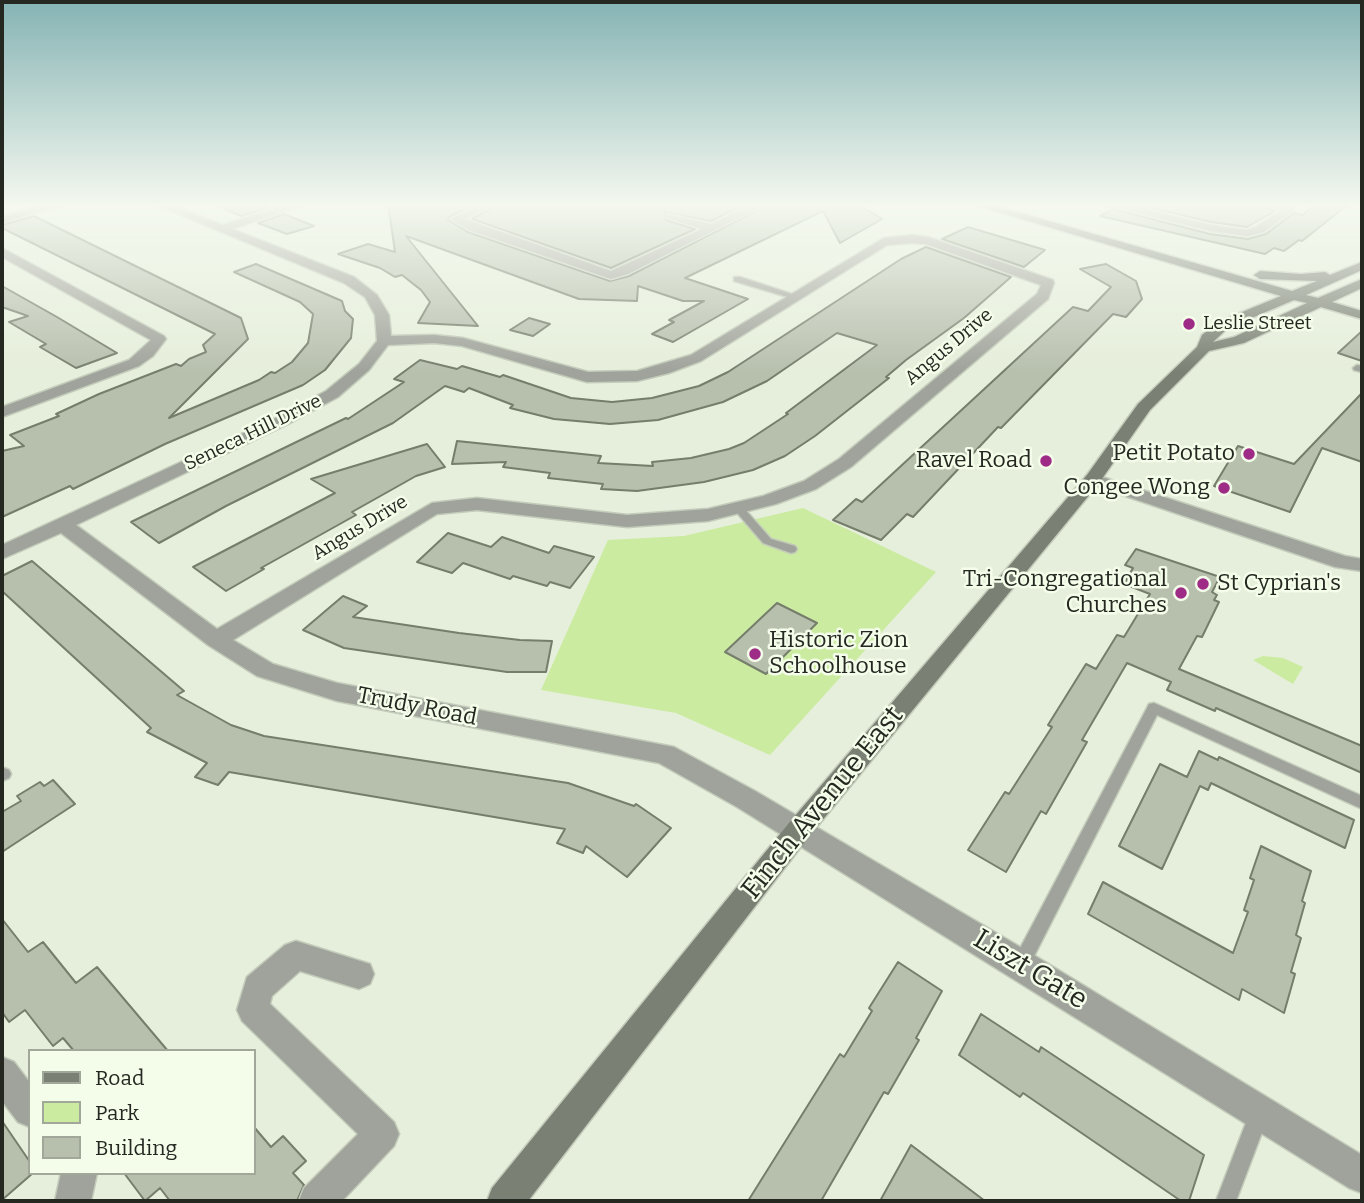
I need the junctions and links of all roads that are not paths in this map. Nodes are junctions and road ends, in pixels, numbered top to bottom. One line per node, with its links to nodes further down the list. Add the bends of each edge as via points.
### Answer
1 (13, 259): 21 (street, via 159,339 134,363)
2 (297, 259): 19 (street, via 349,280 370,295 382,314)
3 (561, 259): 4 (street, via 611,275)
4 (648, 259)
5 (857, 259): 13 (street, Angus Drive)
6 (980, 259): 23 (street, Angus Drive, via 1048,283 1043,296 845,463 810,485)
7 (1168, 259): 9 (main road)
8 (1360, 268): 9 (main road, via 1301,278); 12 (main road, Finch Avenue East)
9 (1202, 269): 12 (main road); 16 (main road, via 1243,291 1248,300)
10 (737, 279): 13 (lane)
11 (1362, 283): 14 (main road)
12 (1295, 295): 14 (main road); 16 (main road, Finch Avenue East)
13 (797, 297): 19 (street, Angus Drive, via 696,358 637,376 587,377 463,342)
14 (1318, 302): 15 (main road); 18 (main road)
15 (1362, 315)
16 (1240, 317): 20 (main road, Finch Avenue East, via 1211,333)
17 (1362, 323): 18 (main road, via 1318,318)
18 (1267, 325): 20 (main road, via 1239,340)
19 (384, 341): 24 (street, Seneca Hill Drive, via 364,367 332,394)
20 (1204, 348): 22 (main road, Finch Avenue East, via 1144,407)
21 (2, 412)
22 (1093, 479): 27 (street); 30 (main road, Finch Avenue East)
23 (738, 508): 25 (lane, via 767,541); 28 (street, Angus Drive, via 627,521 477,504 432,509)
24 (62, 524): 26 (street, Seneca Hill Drive); 28 (street, Trudy Road)
25 (791, 549)
26 (2, 553)
27 (1362, 565)
28 (216, 640): 30 (street, Trudy Road, via 265,670 337,692 665,754)
29 (1362, 803): 31 (lane, via 1154,708)
30 (798, 831): 31 (street, Liszt Gate); 40 (main road, Finch Avenue East)
31 (1021, 964): 35 (street, Liszt Gate)
32 (359, 974): 39 (street, via 296,955 258,988 253,1010 382,1134)
33 (2, 1074): 34 (street)
34 (28, 1107)
35 (1260, 1112): 37 (street, Liszt Gate); 41 (lane)
36 (79, 1175): 38 (street)
37 (1362, 1175)
38 (73, 1201)
39 (317, 1201)
40 (505, 1201)
41 (1226, 1201)

